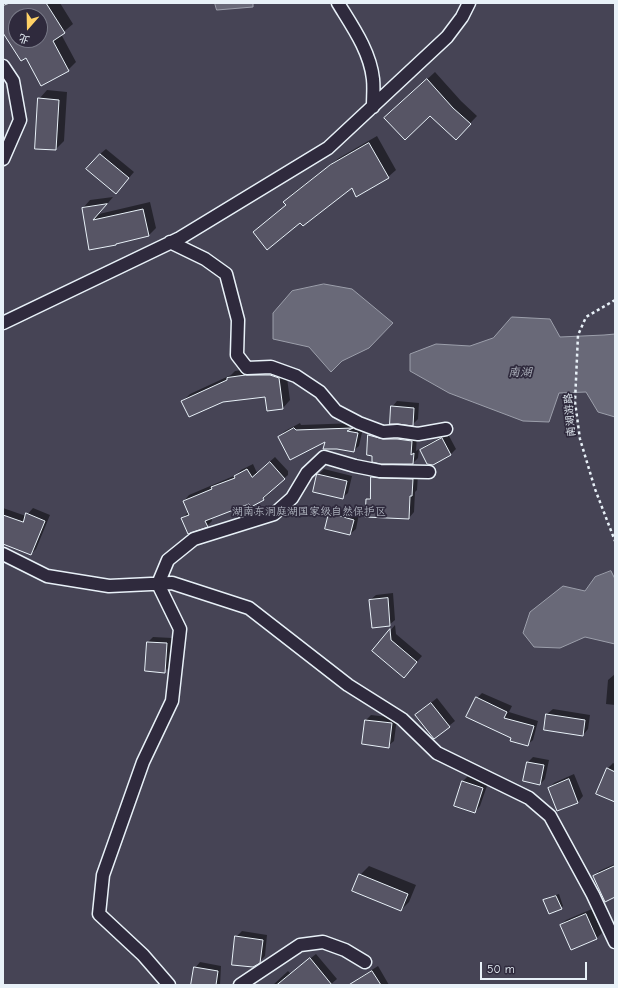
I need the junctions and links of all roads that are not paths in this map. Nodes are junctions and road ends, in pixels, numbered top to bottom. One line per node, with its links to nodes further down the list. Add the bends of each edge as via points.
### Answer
1 (338, 3): 4 (street, via 369,60 373,78)
2 (469, 3): 4 (street, via 447,37)
3 (3, 66): 5 (street, via 13,81 20,120)
4 (373, 107): 6 (street, via 328,148)
5 (3, 158)
6 (170, 242): 7 (street); 8 (street, via 205,259 226,274 238,320 237,355 247,368 271,367 296,376 320,392 336,410 359,423 383,432 418,434)
7 (3, 323)
8 (446, 429)
9 (429, 472): 11 (street, via 380,471 324,457 307,473 292,498 274,514 194,539 168,560)
10 (3, 554): 11 (street, via 47,576 109,586)
11 (158, 584): 12 (street, via 172,583 249,608 348,685 402,719 437,753 529,798 550,816); 14 (street, via 180,629 172,701 143,762 103,875 100,914 143,955)
12 (615, 942)
13 (365, 962): 15 (street, via 345,950 323,942 300,945)
14 (169, 985)
15 (240, 985)

